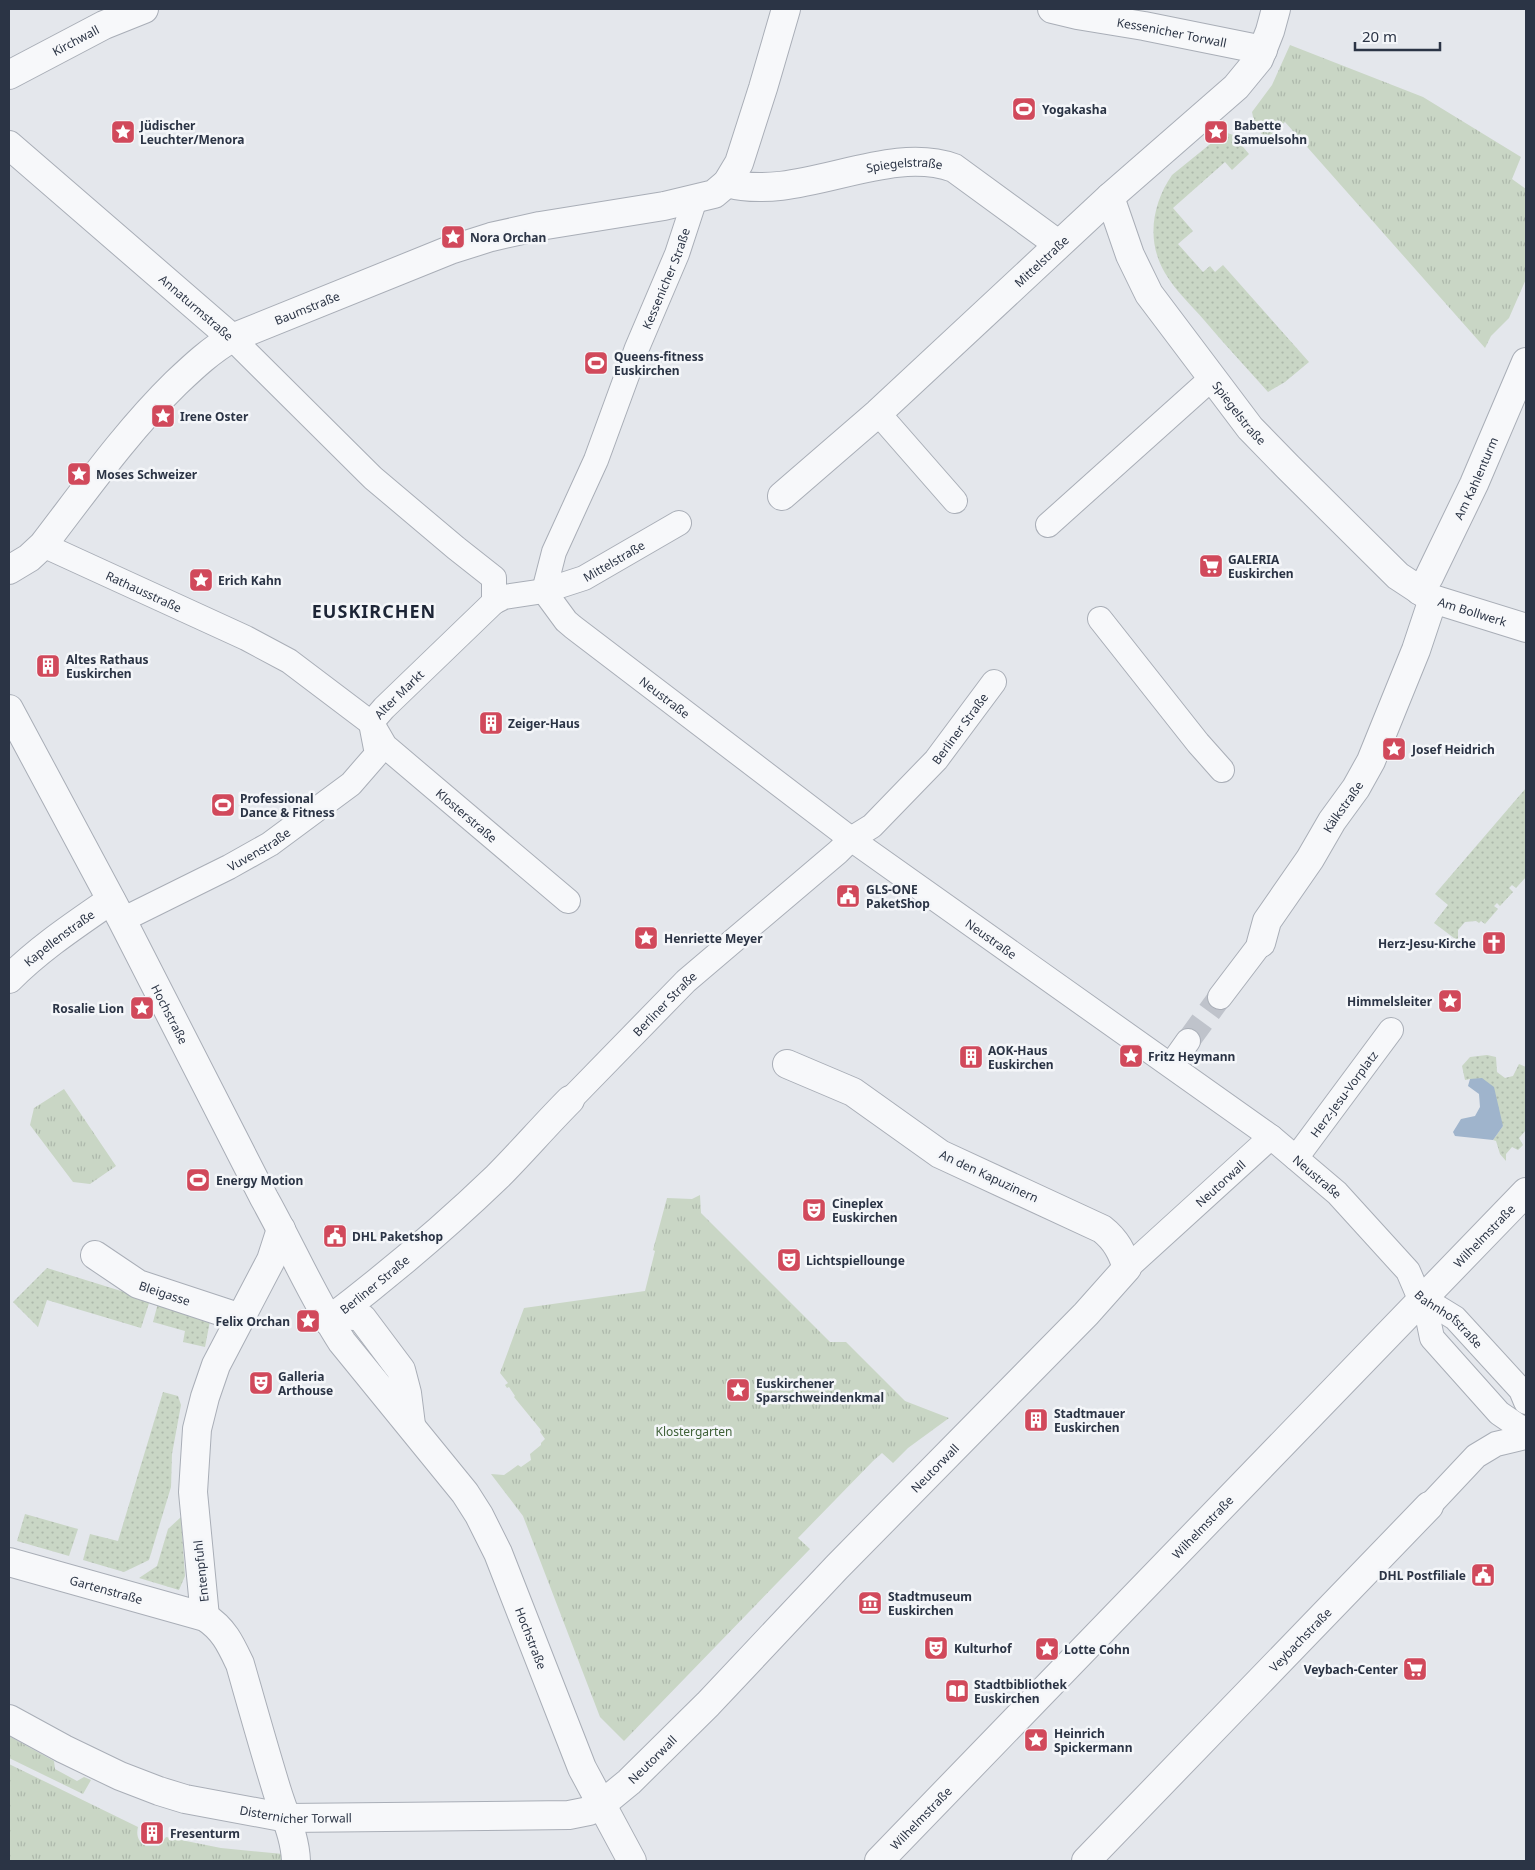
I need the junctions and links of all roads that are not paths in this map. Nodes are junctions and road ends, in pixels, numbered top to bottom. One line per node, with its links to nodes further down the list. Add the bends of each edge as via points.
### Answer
1 (144, 9): 6 (street, Kirchwall, via 104,25)
2 (786, 9): 8 (street, via 741,158)
3 (1052, 9): 5 (street, Kessenicher Torwall)
4 (1276, 9): 5 (street, Mittelstraße)
5 (1263, 50): 9 (street, Mittelstraße, via 1247,76 1220,102)
6 (9, 74)
7 (9, 145): 12 (street, Annaturmstraße)
8 (727, 183): 10 (street, via 714,194); 11 (street, Spiegelstraße, via 744,188 788,185 904,163 939,163 954,168)
9 (1110, 197): 11 (street, Mittelstraße); 14 (street, Spiegelstraße, via 1142,282)
10 (695, 199): 12 (street, Baumstraße, via 491,237 450,250); 22 (street, Kessenicher Straße, via 677,254 637,348 596,460 554,552)
11 (1058, 244): 15 (street, Mittelstraße)
12 (232, 338): 20 (street, Baumstraße, via 202,358 138,423); 24 (street, Annaturmstraße, via 373,478 494,578)
13 (1526, 362): 23 (street, Am Kahlenturm, via 1474,484 1429,577)
14 (1212, 378): 19 (street); 23 (street, Spiegelstraße, via 1250,428 1382,562)
15 (878, 413): 16 (street, Mittelstraße); 17 (street)
16 (782, 496)
17 (955, 501)
18 (679, 523): 22 (street, Mittelstraße, via 584,578)
19 (1048, 525)
20 (44, 545): 21 (street, Baumstraße); 27 (street, Rathausstraße)
21 (9, 570)
22 (544, 591): 24 (street, Alter Markt, via 504,597); 32 (street, Neustraße, via 572,627)
23 (1427, 595): 26 (street, Am Bollwerk); 35 (street, Kälkstraße, via 1416,650 1371,761 1267,921)
24 (494, 602): 30 (street, Alter Markt)
25 (1100, 619): 31 (street)
26 (1526, 628)
27 (246, 638): 30 (street, Alter Markt, via 288,661)
28 (994, 682): 32 (street, Berliner Straße, via 936,760 872,826)
29 (9, 709): 34 (street, Hochstraße)
30 (371, 723): 33 (street, Klosterstraße, via 385,746); 34 (street, Vuvenstraße, via 376,754 351,784 270,844 229,867)
31 (1222, 770)
32 (851, 839): 41 (street, Neustraße); 42 (street, Berliner Straße, via 686,980)
33 (568, 901)
34 (116, 910): 36 (street, Kapellenstraße, via 41,949); 46 (street, Hochstraße)
35 (1261, 943): 37 (street, Kälkstraße)
36 (9, 979)
37 (1220, 997)
38 (1391, 1030): 44 (street, Herz-Jesu-Vorplatz)
39 (1188, 1041): 41 (street)
40 (786, 1064): 48 (street, An den Kapuzinern, via 853,1092 940,1154 1102,1229 1113,1238)
41 (1171, 1065): 43 (street, Neustraße)
42 (570, 1100): 52 (street, Berliner Straße, via 456,1215 389,1275)
43 (1271, 1137): 44 (street, Neustraße); 48 (street, Neutorwall)
44 (1296, 1158): 50 (street, Neustraße, via 1337,1193 1374,1232 1408,1271)
45 (1526, 1192): 50 (street, Wilhelmstraße)
46 (281, 1229): 49 (street, Hochstraße); 51 (street, Entenpfuhl, via 271,1260)
47 (95, 1255): 51 (street, Bleigasse, via 138,1284)
48 (1128, 1268): 60 (street, Neutorwall, via 708,1704)
49 (312, 1293): 51 (street, Entenpfuhl, via 295,1283 277,1283 267,1288); 52 (street, Hochstraße)
50 (1424, 1299): 53 (street, Bahnhofstraße, via 1455,1318 1521,1390); 54 (street, Bahnhofstraße, via 1432,1338 1500,1413); 64 (street, Wilhelmstraße)
51 (245, 1310): 58 (street, Entenpfuhl, via 216,1365 198,1429 193,1492)
52 (328, 1321): 60 (street, Hochstraße, via 345,1315 362,1318 401,1370 411,1425 465,1493 483,1522 582,1768)
53 (1526, 1402)
54 (1526, 1429)
55 (1526, 1437): 56 (street, Veybachstraße, via 1496,1444 1482,1452)
56 (1429, 1506): 65 (street, Veybachstraße)
57 (9, 1562): 58 (street, Gartenstraße)
58 (205, 1617): 61 (street, Entenpfuhl, via 217,1625 240,1664)
59 (9, 1718): 61 (street, Disternicher Torwall, via 80,1757 159,1791)
60 (601, 1805): 61 (street, Disternicher Torwall, via 589,1812 569,1815); 63 (street, Hochstraße)
61 (287, 1818): 62 (street, Entenpfuhl)
62 (296, 1861)
63 (632, 1861)
64 (879, 1861)
65 (1086, 1861)

